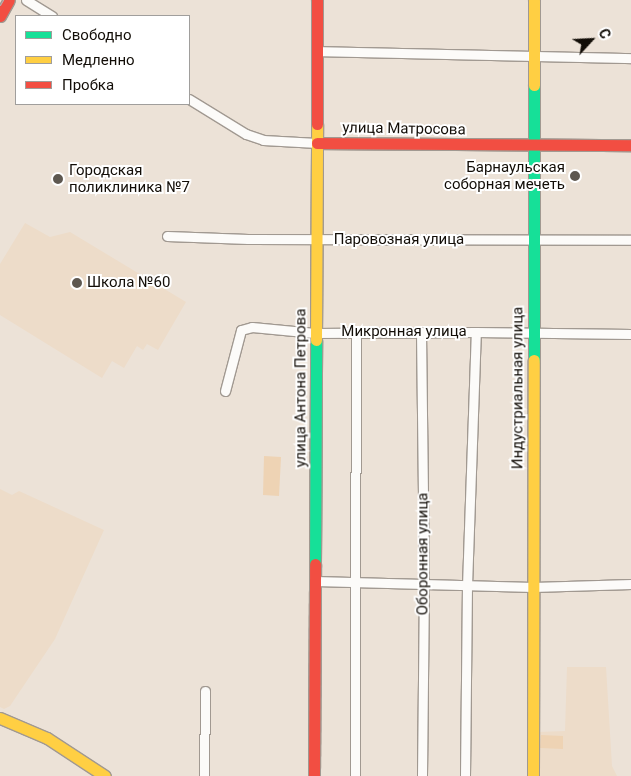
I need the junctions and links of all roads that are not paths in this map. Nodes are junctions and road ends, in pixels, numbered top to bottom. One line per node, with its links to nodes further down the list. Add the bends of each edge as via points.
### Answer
1 (9, 0): 6 (street)
2 (26, 0): 5 (street)
3 (317, 0): 7 (street, улица Антона Петрова)
4 (534, 0): 8 (street, Индустриальная улица)
5 (50, 15)
6 (0, 16)
7 (317, 51): 8 (street); 11 (street, улица Антона Петрова)
8 (534, 57): 9 (street); 12 (street, Индустриальная улица)
9 (631, 58)
10 (190, 100): 11 (street, улица Матросова, via 246,134 263,140)
11 (317, 143): 12 (street, улица Матросова); 15 (street, улица Антона Петрова)
12 (534, 145): 13 (street, улица Матросова); 17 (street, Индустриальная улица)
13 (631, 145)
14 (167, 236): 15 (street, Паровозная улица)
15 (316, 240): 17 (street, Паровозная улица); 20 (street, улица Антона Петрова)
16 (631, 240): 17 (street, Паровозная улица)
17 (532, 241): 22 (street, Индустриальная улица)
18 (421, 332): 19 (street, Микронная улица); 21 (street, Микронная улица); 27 (street, Оборонная улица)
19 (476, 332): 22 (street, Микронная улица); 29 (street)
20 (315, 333): 21 (street, Микронная улица); 24 (street, Микронная улица, via 252,327 241,330); 25 (street, улица Антона Петрова)
21 (356, 333): 26 (street)
22 (534, 333): 23 (street, Микронная улица); 30 (street, Индустриальная улица)
23 (631, 334)
24 (225, 391)
25 (315, 581): 26 (street); 35 (street, улица Антона Петрова)
26 (357, 582): 27 (street); 36 (street)
27 (424, 584): 29 (street); 37 (street, Оборонная улица)
28 (631, 584): 30 (street)
29 (467, 586): 30 (street); 38 (street)
30 (533, 587): 39 (street, Индустриальная улица)
31 (205, 691): 34 (street)
32 (0, 718): 33 (street, via 47,738)
33 (106, 776)
34 (204, 776)
35 (314, 776)
36 (355, 776)
37 (422, 776)
38 (465, 776)
39 (533, 776)

